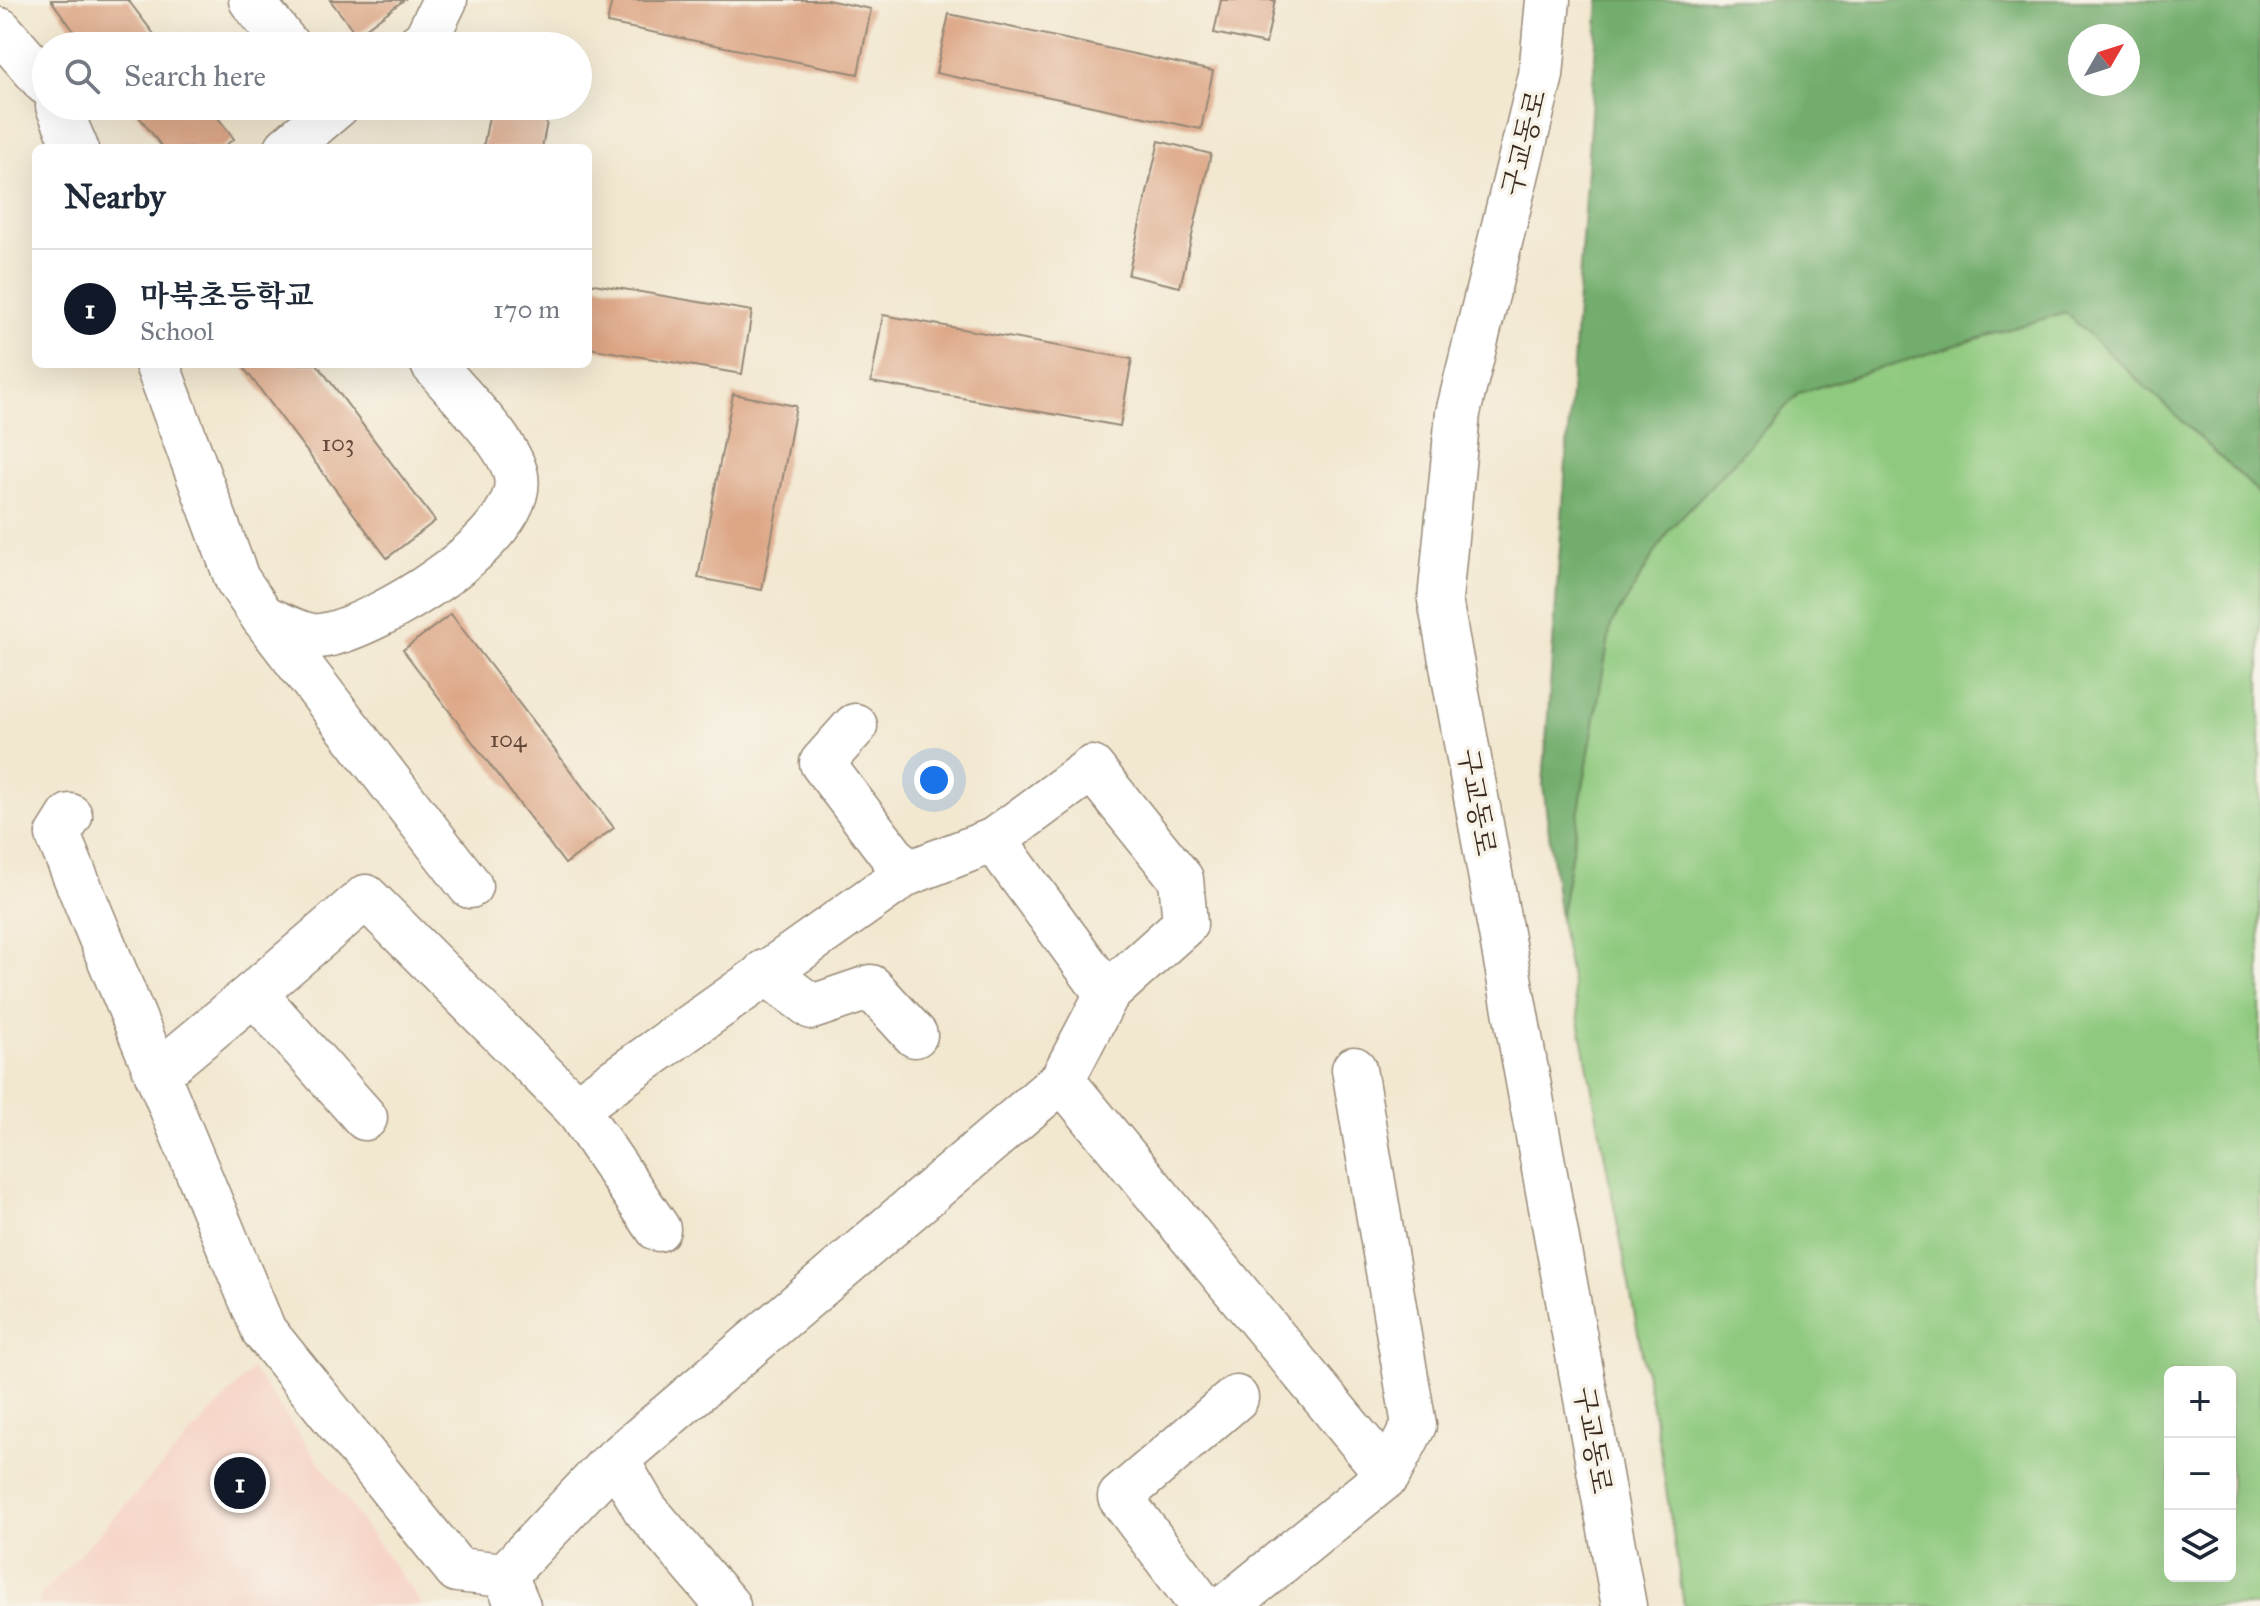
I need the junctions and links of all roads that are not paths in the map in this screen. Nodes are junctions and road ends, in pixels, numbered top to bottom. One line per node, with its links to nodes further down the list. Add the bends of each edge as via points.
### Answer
1 (251, 0): 5 (street)
2 (445, 0): 6 (street)
3 (1548, 0): 37 (street, 구교동로, via 1541,75 1458,413 1440,600)
4 (0, 30): 7 (street)
5 (277, 32)
6 (429, 32)
7 (32, 67)
8 (64, 120): 10 (street)
9 (320, 120): 11 (street)
10 (74, 144)
11 (292, 144)
12 (158, 368): 14 (street, via 237,579)
13 (436, 368): 14 (street, via 504,450 516,476 514,501 501,525 413,597 351,631 316,637)
14 (263, 617): 19 (street)
15 (855, 726): 18 (street, via 822,763)
16 (70, 816): 25 (street, via 58,835)
17 (994, 840): 18 (street); 22 (street); 22 (street, via 1092,768 1181,879 1185,924)
18 (906, 874): 20 (street)
19 (470, 886)
20 (765, 972): 23 (street, via 812,1007 871,987); 27 (street)
21 (254, 993): 25 (street); 27 (street, via 366,897); 28 (street)
22 (1107, 994): 26 (street)
23 (915, 1035)
24 (1354, 1069): 32 (street, via 1414,1425)
25 (157, 1074): 33 (street, via 264,1331 457,1570)
26 (1062, 1080): 31 (street); 32 (street)
27 (576, 1108): 29 (street)
28 (365, 1118)
29 (658, 1229)
30 (1236, 1398): 35 (street, via 1120,1497)
31 (616, 1459): 33 (street); 34 (street, via 645,1509)
32 (1388, 1475): 36 (street)
33 (512, 1590)
34 (728, 1606)
35 (1202, 1606)
36 (1227, 1606)
37 (1624, 1606)

